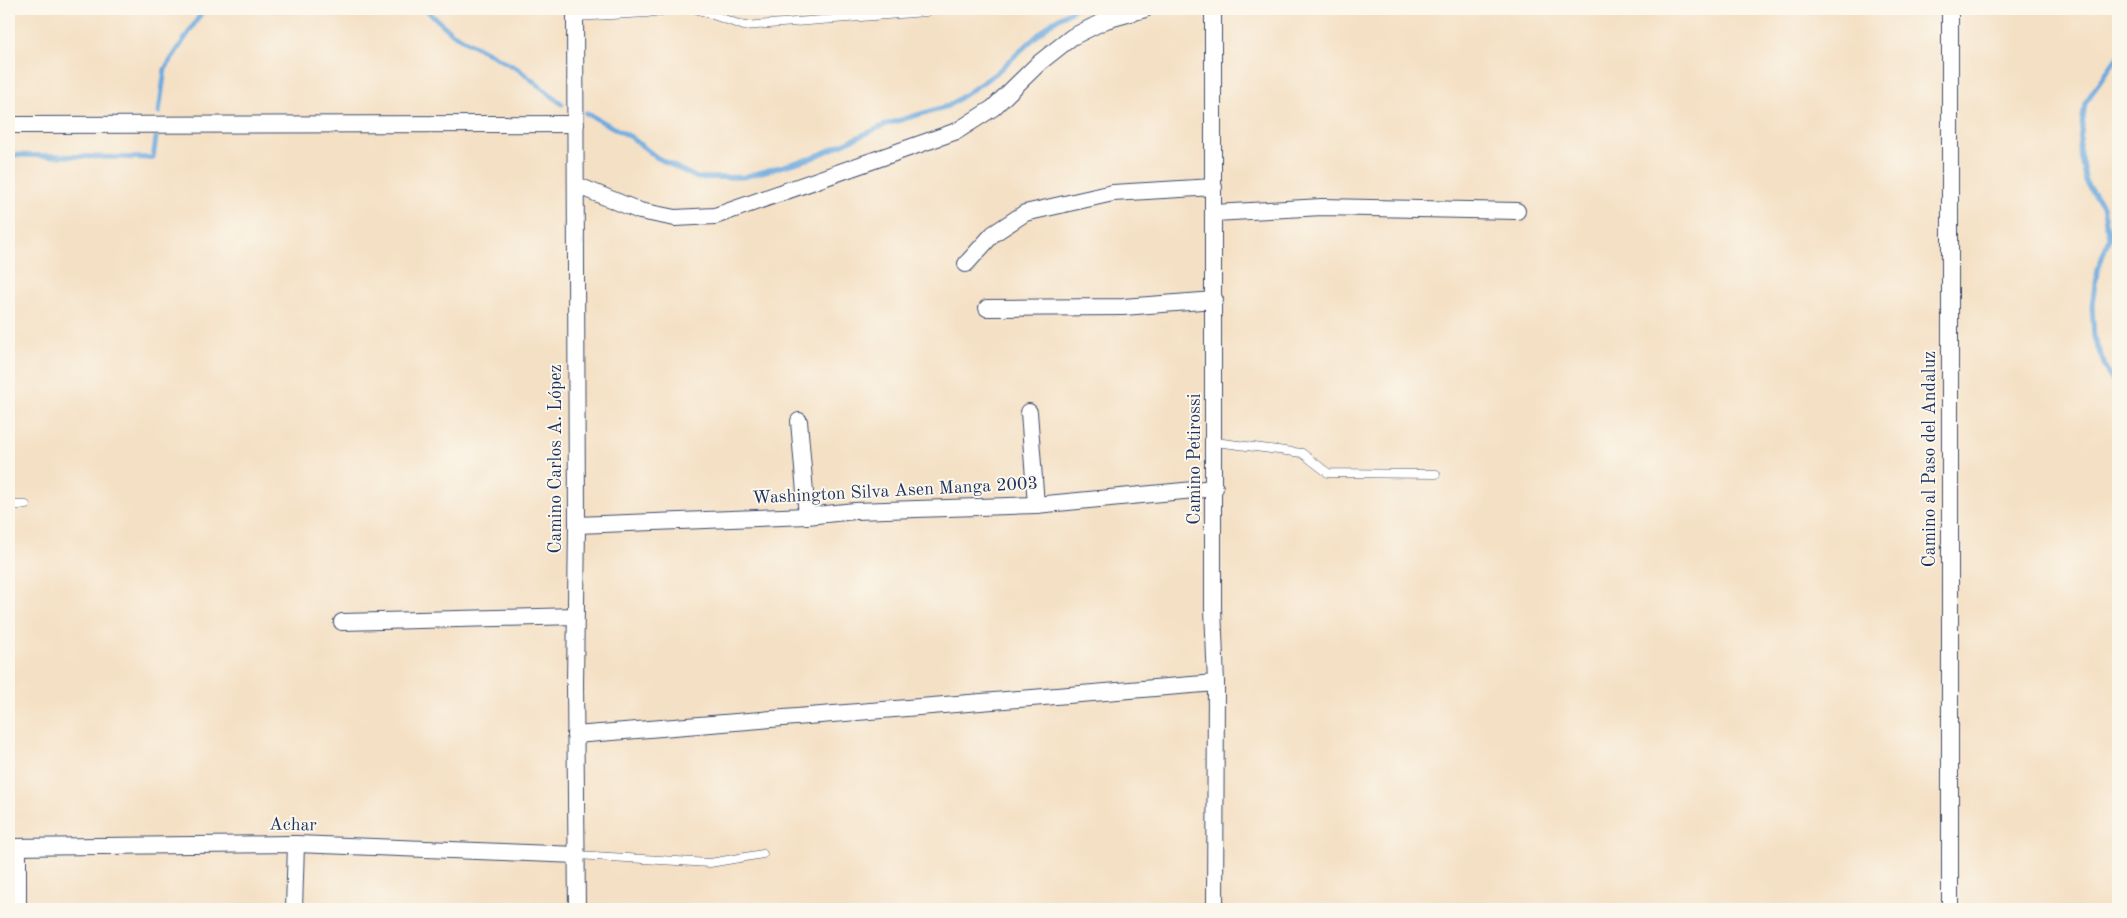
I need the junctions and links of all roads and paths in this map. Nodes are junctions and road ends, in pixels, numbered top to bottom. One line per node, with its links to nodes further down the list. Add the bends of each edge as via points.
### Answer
1 (675, 9): 7 (lane, via 647,13)
2 (696, 9): 6 (lane, via 744,26)
3 (1145, 9): 10 (street, via 1106,20 1072,37 993,108 957,131 715,216 675,218 640,211)
4 (1214, 9): 11 (street, Camino Petirossi)
5 (1950, 9): 39 (street, Camino al Paso del Andaluz)
6 (926, 12)
7 (575, 13): 8 (street, Camino Carlos A. López)
8 (576, 124): 9 (street); 10 (street, Camino Carlos A. López)
9 (9, 125)
10 (576, 185): 26 (street, Camino Carlos A. López)
11 (1214, 187): 13 (street, Camino Petirossi); 14 (street, via 1113,193 1025,213 993,234)
12 (1517, 211): 13 (street, via 1322,207)
13 (1214, 213): 15 (street, Camino Petirossi)
14 (966, 264)
15 (1215, 300): 16 (street, via 1123,307); 19 (street, Camino Petirossi)
16 (988, 308)
17 (1029, 412): 24 (street)
18 (798, 421): 25 (street)
19 (1215, 442): 20 (lane, via 1302,453 1328,473); 21 (street, Camino Petirossi)
20 (1436, 474)
21 (1215, 488): 24 (street, Washington Silva Asen Manga 2003); 29 (street, Camino Petirossi)
22 (9, 504): 23 (lane)
23 (26, 505)
24 (1036, 505): 25 (street, Washington Silva Asen Manga 2003, via 856,511)
25 (807, 516): 26 (street, Washington Silva Asen Manga 2003)
26 (577, 524): 27 (street, Camino Carlos A. López)
27 (575, 616): 28 (street); 30 (street, Camino Carlos A. López)
28 (342, 622)
29 (1216, 683): 30 (street); 38 (street, Camino Petirossi)
30 (575, 735): 34 (street, Camino Carlos A. López)
31 (296, 844): 32 (street, Achar); 34 (street, Achar); 36 (street)
32 (13, 847): 35 (street)
33 (763, 854): 34 (lane, via 710,863)
34 (577, 855): 37 (street, Camino Carlos A. López)
35 (18, 909)
36 (294, 909)
37 (577, 909)
38 (1215, 909)
39 (1950, 909)

